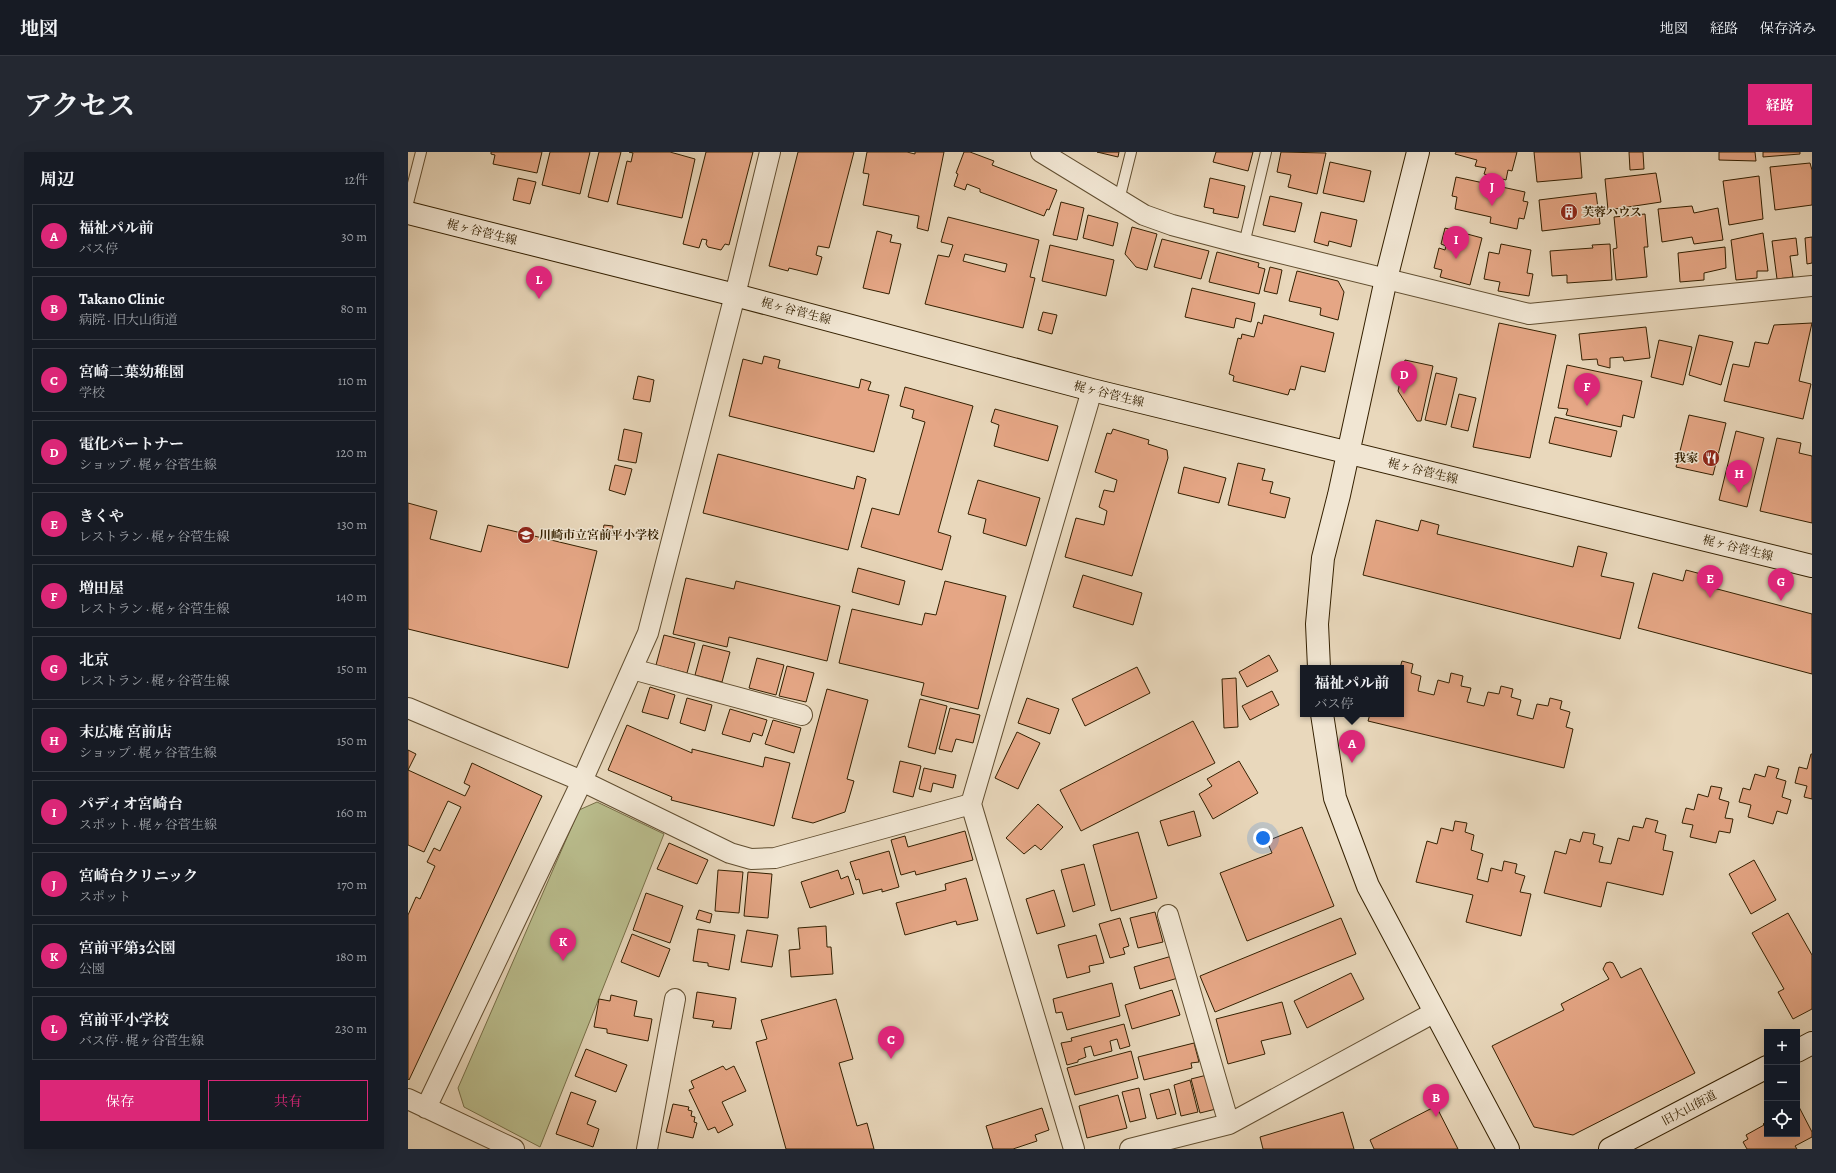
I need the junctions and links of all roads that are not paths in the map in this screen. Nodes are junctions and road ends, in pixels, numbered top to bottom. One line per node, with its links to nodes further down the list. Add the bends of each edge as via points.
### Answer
1 (421, 152): 8 (lane)
2 (770, 152): 13 (street)
3 (1041, 152): 7 (street)
4 (1131, 152): 7 (lane)
5 (1266, 152): 10 (lane)
6 (1418, 152): 11 (street)
7 (1119, 200): 10 (street, via 1144,215 1172,225)
8 (408, 203)
9 (408, 214): 13 (street, 梶ヶ谷菅生線)
10 (1244, 244): 11 (street)
11 (1386, 279): 12 (street, via 1528,314); 15 (street)
12 (1812, 286)
13 (735, 295): 14 (street, 梶ヶ谷菅生線); 18 (street, via 648,633)
14 (1092, 390): 15 (street, 梶ヶ谷菅生線); 23 (street)
15 (1348, 453): 16 (street, 梶ヶ谷菅生線); 17 (street, via 1323,558 1317,624)
16 (1812, 566)
17 (1320, 665)
18 (632, 669): 20 (street); 22 (street)
19 (408, 708): 22 (street)
20 (802, 715)
21 (1322, 717): 26 (street, via 1335,798 1368,886)
22 (582, 781): 23 (street, via 730,853 751,859 775,858); 31 (street)
23 (971, 804): 35 (street)
24 (1168, 915): 32 (street)
25 (675, 999): 34 (street)
26 (1435, 1012): 32 (street); 37 (street)
27 (1812, 1043): 28 (street)
28 (1800, 1049)
29 (1764, 1069): 38 (street, 旧大山街道)
30 (408, 1099): 31 (street)
31 (426, 1108): 33 (street)
32 (1229, 1124): 36 (street)
33 (514, 1149)
34 (647, 1149)
35 (1074, 1149)
36 (1130, 1149)
37 (1508, 1149)
38 (1610, 1149)

